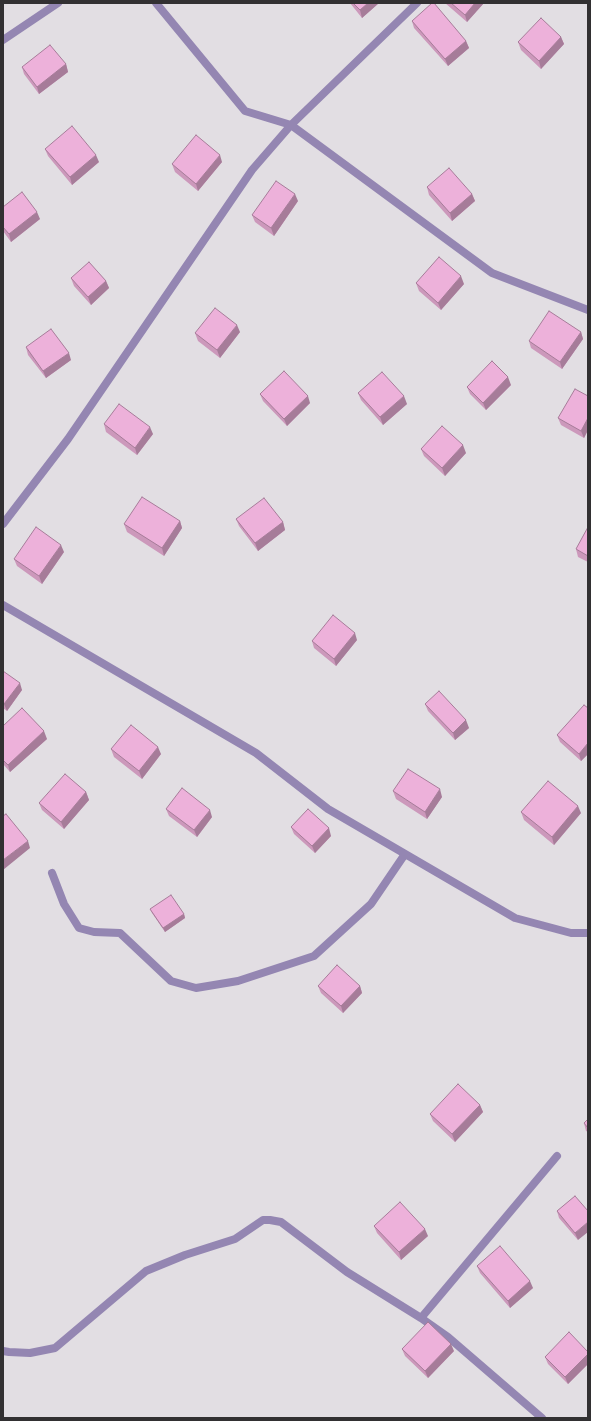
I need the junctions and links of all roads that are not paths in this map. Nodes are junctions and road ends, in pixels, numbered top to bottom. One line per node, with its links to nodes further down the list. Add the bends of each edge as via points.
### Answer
1 (58, 3): 4 (street)
2 (156, 3): 5 (street, via 245,111)
3 (416, 3): 5 (street)
4 (3, 40)
5 (290, 125): 6 (street, via 492,273); 7 (street, via 252,170 68,439)
6 (588, 310)
7 (3, 524)
8 (3, 605): 9 (street, via 256,753 328,809)
9 (405, 854): 10 (street, via 370,904 314,956 238,981 196,988 171,981 120,933 94,932 79,928 64,904); 11 (street, via 515,918)
10 (52, 873)
11 (588, 934)
12 (558, 1156): 13 (street)
13 (421, 1318): 14 (street, via 347,1272 281,1222 263,1220 235,1239 146,1271 55,1348 30,1353); 15 (street, via 448,1337)
14 (3, 1350)
15 (542, 1418)

